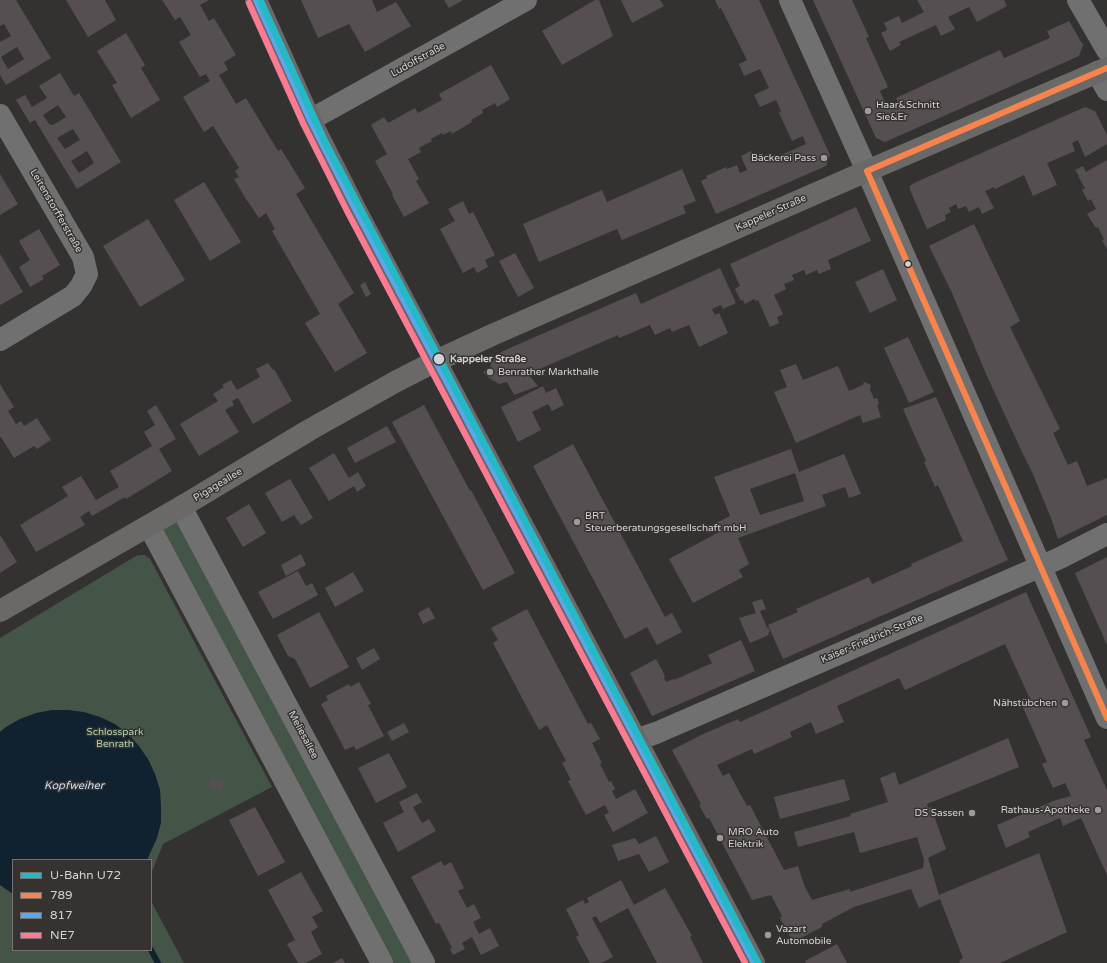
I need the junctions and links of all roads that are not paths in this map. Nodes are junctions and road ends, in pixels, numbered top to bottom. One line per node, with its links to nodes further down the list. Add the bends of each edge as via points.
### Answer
1 (256, 0): 8 (street)
2 (526, 0): 8 (street, Ludolfstraße)
3 (790, 0): 9 (street)
4 (1078, 0): 5 (street)
5 (1107, 50)
6 (1104, 77): 9 (street, Kappeler Straße)
7 (0, 115): 10 (street, Leitenstorfferstraße, via 83,258 87,274 82,286 73,296)
8 (310, 120): 11 (street)
9 (867, 171): 11 (street, Kappeler Straße); 15 (street)
10 (0, 340)
11 (436, 361): 12 (street, Pigageallee, via 323,423); 18 (street)
12 (181, 507): 13 (street, Pigageallee); 20 (street, Meliesallee)
13 (149, 526): 16 (street, Pigageallee); 19 (street)
14 (1107, 534): 15 (street, Kaiser-Friedrich-Straße)
15 (1040, 567): 17 (street); 18 (street, Kaiser-Friedrich-Straße)
16 (0, 611)
17 (1107, 718)
18 (636, 740): 21 (street)
19 (382, 963)
20 (424, 963)
21 (754, 963)

